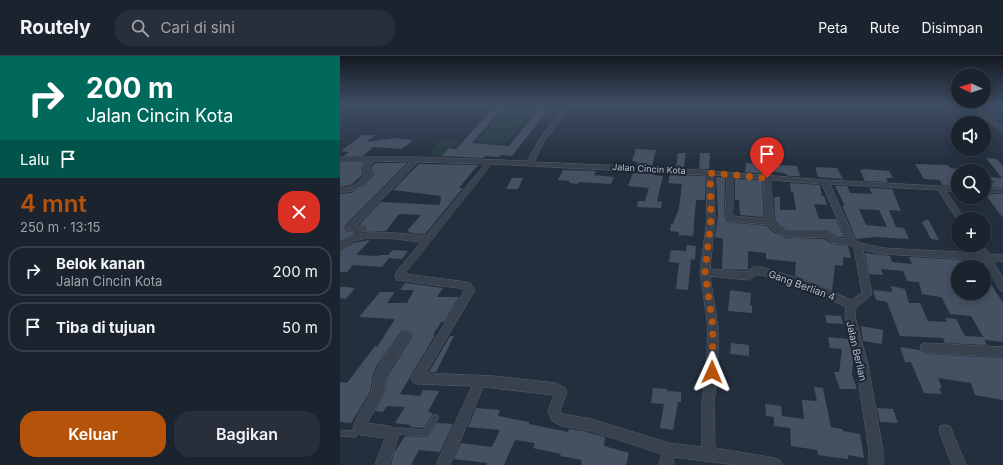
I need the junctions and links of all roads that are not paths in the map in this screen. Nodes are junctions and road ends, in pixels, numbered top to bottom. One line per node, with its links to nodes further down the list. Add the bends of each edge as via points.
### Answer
1 (554, 124): 6 (street)
2 (340, 159): 3 (street, Jalan Cincin Kota)
3 (374, 159): 4 (street, Jalan Cincin Kota); 13 (street, via 365,168 369,174 355,190)
4 (417, 159): 5 (street, Jalan Cincin Kota); 18 (street, via 349,228)
5 (490, 162): 6 (street, Jalan Cincin Kota); 19 (street)
6 (529, 164): 7 (street, Jalan Cincin Kota, via 611,166)
7 (710, 173): 8 (street, Jalan Cincin Kota); 25 (street, via 711,219)
8 (731, 175): 9 (street, Jalan Cincin Kota); 17 (street, via 729,217)
9 (767, 178): 10 (street, Jalan Cincin Kota); 17 (street)
10 (825, 182): 11 (street, Jalan Cincin Kota); 20 (street)
11 (940, 188): 12 (street, Jalan Cincin Kota); 16 (street)
12 (951, 189)
13 (340, 190)
14 (991, 190): 15 (street)
15 (1003, 191)
16 (957, 212)
17 (770, 222): 20 (street, via 786,234 827,234 835,241)
18 (362, 229)
19 (427, 239): 21 (street, via 360,238 348,241); 31 (street, via 400,276 458,284 467,286 470,290 417,378)
20 (855, 244): 23 (street, via 883,251); 27 (street, via 867,294)
21 (340, 248)
22 (983, 252): 23 (street)
23 (986, 256): 24 (street); 26 (street)
24 (1003, 258)
25 (705, 272): 27 (street, Gang Berlian 4, via 748,276 754,271 762,271 815,288); 38 (street, via 713,327 712,372 708,400)
26 (1003, 287)
27 (852, 305): 43 (street, Jalan Berlian, via 850,316 862,365)
28 (406, 336): 33 (street, via 381,373 377,395)
29 (925, 348): 30 (street)
30 (1003, 352)
31 (480, 381): 37 (street, via 556,389 561,392 554,410 556,417 561,420 591,426); 40 (street)
32 (435, 418): 36 (lane, via 426,433 399,431)
33 (359, 428): 35 (lane, via 354,434); 36 (street)
34 (945, 431): 44 (street)
35 (340, 433)
36 (393, 434): 39 (street)
37 (669, 450): 38 (street); 41 (street)
38 (709, 454): 42 (street)
39 (382, 465)
40 (443, 465)
41 (666, 465)
42 (775, 465)
43 (876, 465)
44 (959, 465)

